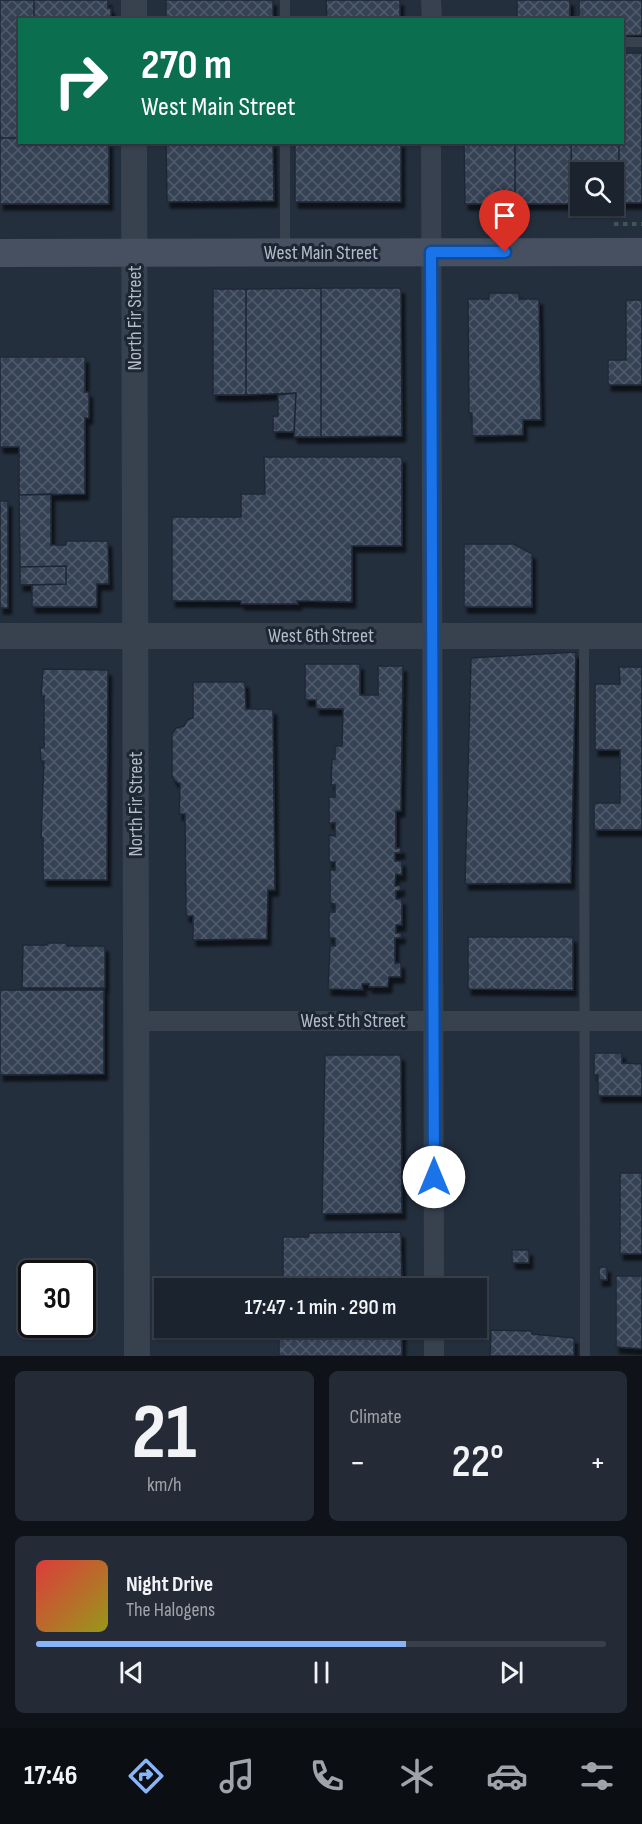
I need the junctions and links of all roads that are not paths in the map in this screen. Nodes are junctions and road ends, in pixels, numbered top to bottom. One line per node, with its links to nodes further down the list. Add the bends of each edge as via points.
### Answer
1 (134, 0): 4 (street)
2 (285, 0): 5 (lane)
3 (431, 0): 6 (street)
4 (134, 18)
5 (285, 18)
6 (432, 18)
7 (624, 42): 8 (lane)
8 (642, 42)
9 (134, 144): 15 (street, North Fir Street)
10 (285, 144): 16 (lane)
11 (431, 144): 12 (street)
12 (431, 252): 13 (main road, West Main Street); 16 (main road, West Main Street); 19 (street)
13 (642, 252)
14 (0, 253): 15 (main road, West Main Street)
15 (135, 253): 16 (main road, West Main Street); 18 (street, North Fir Street)
16 (285, 253)
17 (0, 636): 18 (street, West 6th Street)
18 (136, 636): 19 (street, West 6th Street); 22 (street, North Fir Street)
19 (432, 636): 20 (street, West 6th Street); 23 (street)
20 (584, 636): 21 (street, West 6th Street); 24 (lane)
21 (642, 636)
22 (136, 1021): 23 (street, West 5th Street); 28 (street, North Fir Street)
23 (433, 1021): 24 (street, West 5th Street); 26 (street)
24 (585, 1021): 25 (street, West 5th Street); 30 (lane)
25 (642, 1021)
26 (434, 1278)
27 (434, 1338): 29 (street)
28 (137, 1356)
29 (434, 1356)
30 (585, 1356)

